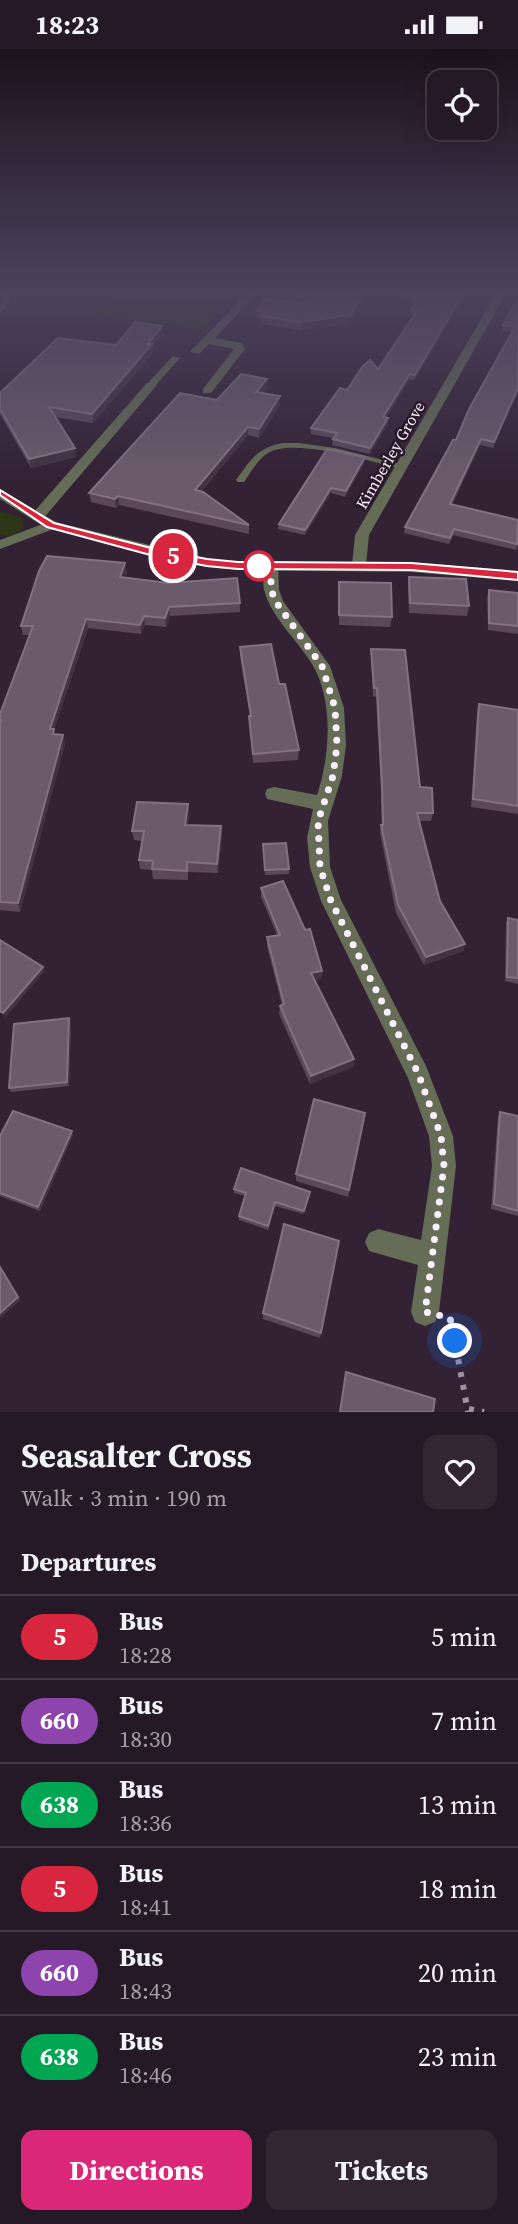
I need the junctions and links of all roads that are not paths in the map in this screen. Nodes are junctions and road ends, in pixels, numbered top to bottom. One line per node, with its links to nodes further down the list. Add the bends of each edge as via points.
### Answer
1 (235, 356): 5 (street)
2 (465, 356): 6 (street, Kimberley Grove)
3 (176, 359): 4 (lane)
4 (150, 386): 9 (street)
5 (207, 391)
6 (402, 465): 7 (lane, via 284,445 259,455); 12 (street, Kimberley Grove, via 362,535)
7 (241, 480)
8 (0, 493): 9 (street)
9 (37, 517): 10 (street)
10 (51, 525): 11 (street); 13 (street, via 207,563)
11 (0, 545)
12 (359, 565): 13 (street); 14 (street)
13 (271, 566): 16 (street, via 276,602 322,666 335,708 337,745)
14 (518, 576)
15 (274, 794): 16 (street)
16 (324, 804): 18 (street, via 317,838 331,901 418,1073 441,1136 444,1166)
17 (378, 1242): 18 (street)
18 (433, 1256): 19 (street)
19 (425, 1312)

